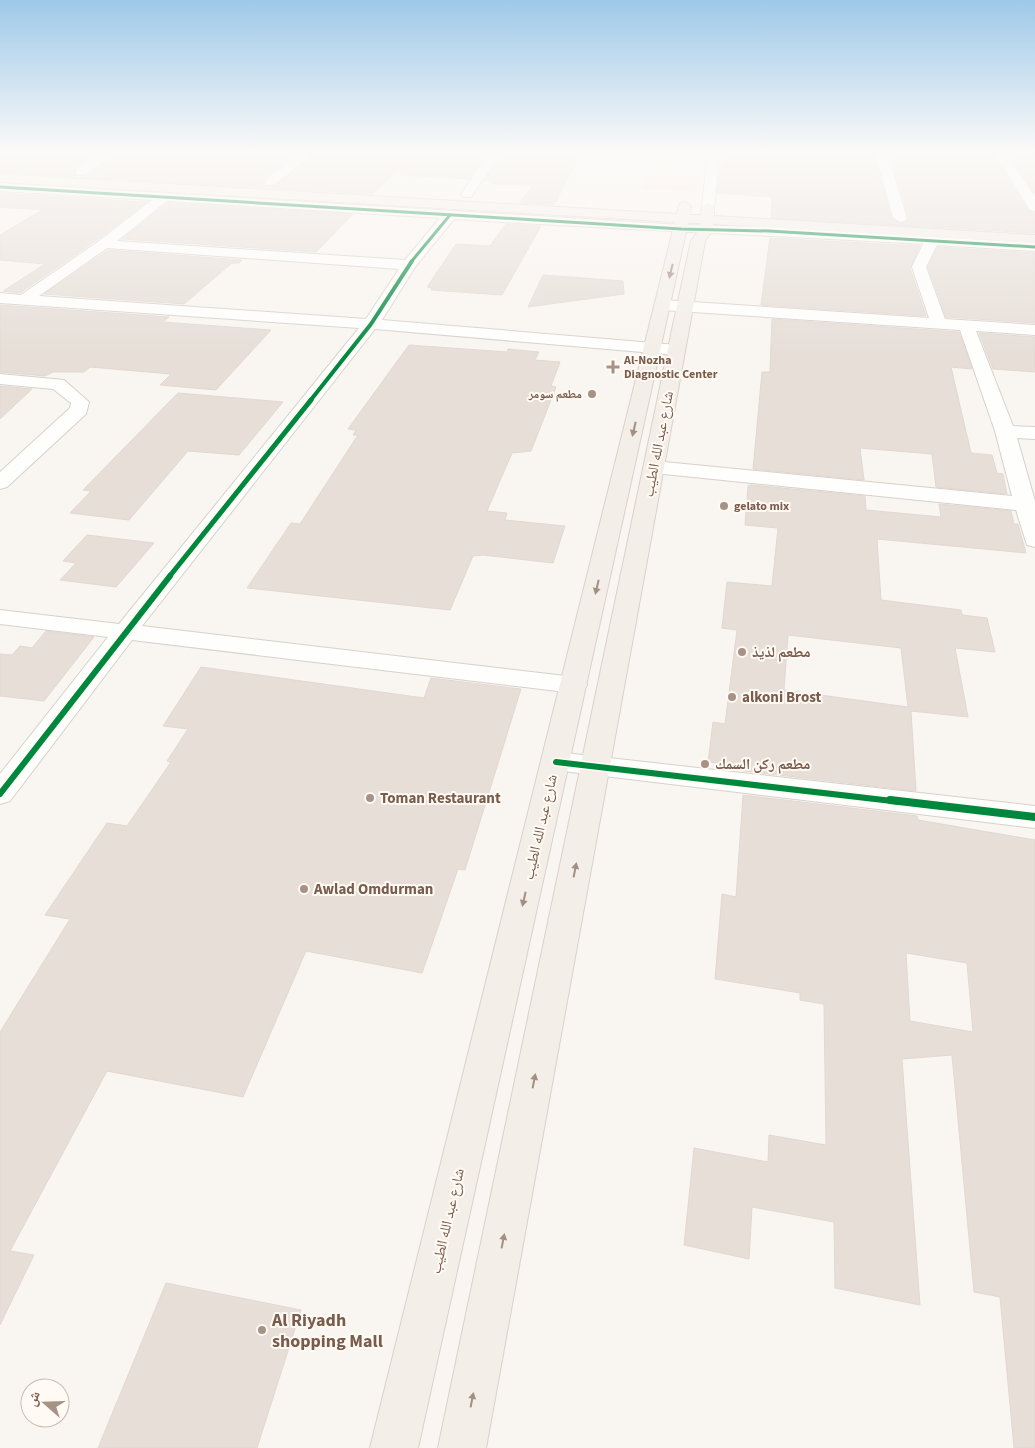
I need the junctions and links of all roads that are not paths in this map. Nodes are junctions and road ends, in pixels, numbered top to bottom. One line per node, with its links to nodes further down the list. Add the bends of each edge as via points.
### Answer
1 (136, 220): 10 (street)
2 (446, 220): 12 (street)
3 (695, 220): 15 (main road, شارع عبد الله الطيب)
4 (704, 220): 9 (street, via 769,231)
5 (720, 220): 8 (main road)
6 (933, 220): 7 (main road)
7 (965, 222)
8 (1035, 239)
9 (932, 241): 11 (street); 17 (street, via 919,267)
10 (104, 244): 12 (street); 14 (street)
11 (1035, 247)
12 (408, 265): 16 (street)
13 (0, 298): 14 (street)
14 (24, 300): 16 (street)
15 (674, 305): 17 (street); 20 (main road, شارع عبد الله الطيب)
16 (371, 324): 20 (street); 29 (street)
17 (939, 324): 18 (street)
18 (966, 325): 19 (street); 22 (street)
19 (1035, 330)
20 (665, 349): 24 (main road, شارع عبد الله الطيب); 30 (main road, شارع عبد الله الطيب, one-way to 30)
21 (0, 379): 25 (street, via 58,384 80,402 79,410)
22 (1005, 431): 23 (street); 26 (street)
23 (1035, 433)
24 (654, 467): 26 (street); 32 (main road, شارع عبد الله الطيب)
25 (0, 482)
26 (1024, 504): 27 (street)
27 (1035, 540)
28 (0, 618): 29 (street)
29 (126, 632): 30 (street); 33 (street)
30 (574, 685): 31 (main road, شارع عبد الله الطيب)
31 (556, 762): 32 (street); 35 (main road, شارع عبد الله الطيب, one-way to 35)
32 (595, 765): 34 (street); 36 (main road, شارع عبد الله الطيب, one-way to 32)
33 (0, 794)
34 (1035, 817)
35 (394, 1448)
36 (462, 1448)

